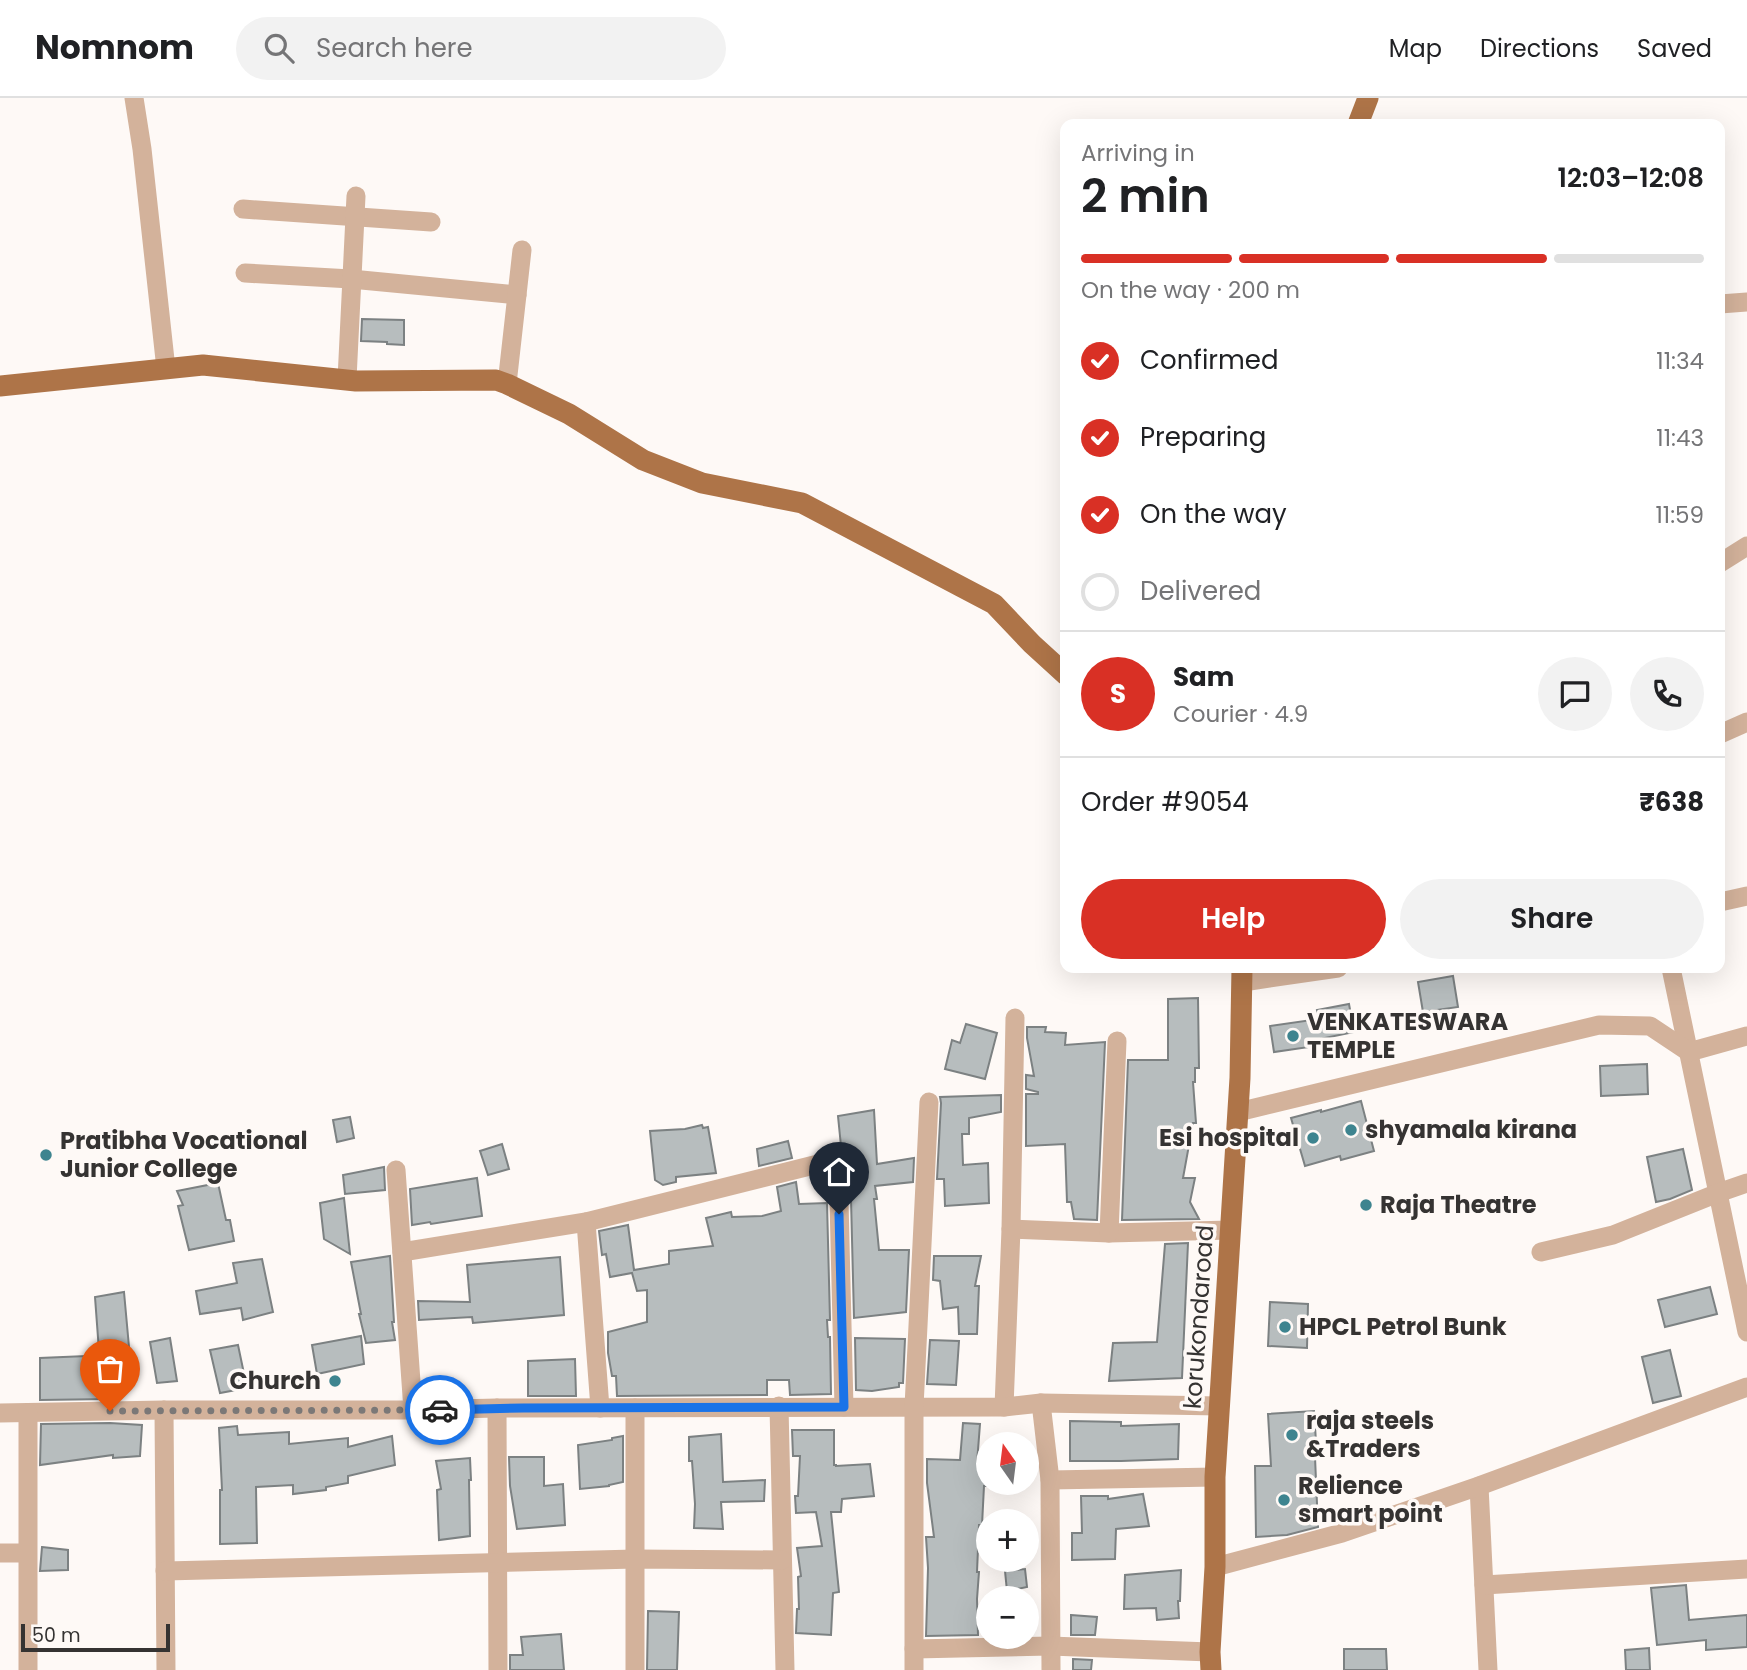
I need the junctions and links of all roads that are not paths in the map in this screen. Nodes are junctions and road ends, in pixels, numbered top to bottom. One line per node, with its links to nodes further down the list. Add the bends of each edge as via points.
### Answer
1 (134, 98): 14 (street)
2 (1368, 98): 3 (main road)
3 (1360, 119)
4 (356, 196): 6 (street)
5 (243, 209): 6 (street)
6 (355, 217): 7 (street); 10 (street)
7 (431, 222)
8 (522, 250): 11 (street)
9 (246, 273): 10 (street)
10 (352, 279): 11 (street); 15 (street)
11 (517, 295): 16 (street)
12 (1747, 302): 13 (street)
13 (1725, 304)
14 (166, 369): 15 (main road, via 203,365); 17 (main road)
15 (347, 379): 16 (main road, via 496,380)
16 (507, 384): 20 (main road, via 569,414 643,460 702,483 802,503 994,604)
17 (0, 386)
18 (1747, 547): 19 (street)
19 (1725, 560)
20 (1060, 670)
21 (1747, 722): 22 (street)
22 (1725, 732)
23 (1747, 896): 24 (street)
24 (1725, 901)
25 (1269, 973): 27 (street)
26 (1672, 973): 31 (street)
27 (1242, 975): 33 (main road, korukondaroad)
28 (1016, 1018): 38 (street)
29 (1747, 1036): 31 (street)
30 (1117, 1041): 40 (street)
31 (1689, 1052): 33 (street, via 1650,1026 1599,1025); 36 (street)
32 (929, 1102): 50 (street)
33 (1238, 1112): 39 (main road, korukondaroad)
34 (396, 1170): 41 (street)
35 (1747, 1183): 36 (street)
36 (1718, 1193): 42 (street, via 1613,1235); 43 (street)
37 (586, 1222): 41 (street); 49 (street, via 838,1159); 53 (street)
38 (1011, 1229): 40 (street); 51 (street)
39 (1231, 1230): 40 (street); 48 (main road, korukondaroad)
40 (1109, 1233)
41 (402, 1252): 56 (street)
42 (1541, 1252)
43 (1739, 1260): 44 (street)
44 (1746, 1322)
45 (1747, 1387): 61 (street)
46 (1041, 1403): 48 (street); 51 (street); 60 (street)
47 (779, 1406): 49 (street); 54 (street); 65 (street)
48 (1220, 1406): 59 (main road, korukondaroad)
49 (844, 1407): 50 (street)
50 (914, 1407): 51 (street); 72 (street)
51 (1004, 1407)
52 (498, 1408): 53 (street); 56 (street); 66 (street)
53 (600, 1408): 54 (street)
54 (635, 1408): 64 (street)
55 (164, 1410): 56 (street); 58 (street); 69 (street)
56 (413, 1410)
57 (0, 1413): 58 (street)
58 (28, 1413): 63 (street)
59 (1215, 1477): 60 (street); 67 (main road, korukondaroad)
60 (1050, 1480): 71 (street)
61 (1479, 1486): 67 (street, via 1342,1533); 70 (street)
62 (0, 1553): 63 (street)
63 (27, 1553): 74 (street)
64 (635, 1559): 65 (street); 66 (street); 77 (street)
65 (782, 1560): 78 (street)
66 (498, 1562): 69 (street); 76 (street)
67 (1215, 1567): 73 (main road, korukondaroad)
68 (1747, 1569): 70 (street)
69 (165, 1571): 75 (street)
70 (1484, 1585): 81 (street)
71 (1050, 1646): 72 (street); 73 (street); 80 (street)
72 (914, 1649): 79 (street)
73 (1210, 1661)
74 (28, 1670)
75 (166, 1670)
76 (498, 1670)
77 (635, 1670)
78 (785, 1670)
79 (914, 1670)
80 (1051, 1670)
81 (1488, 1670)

